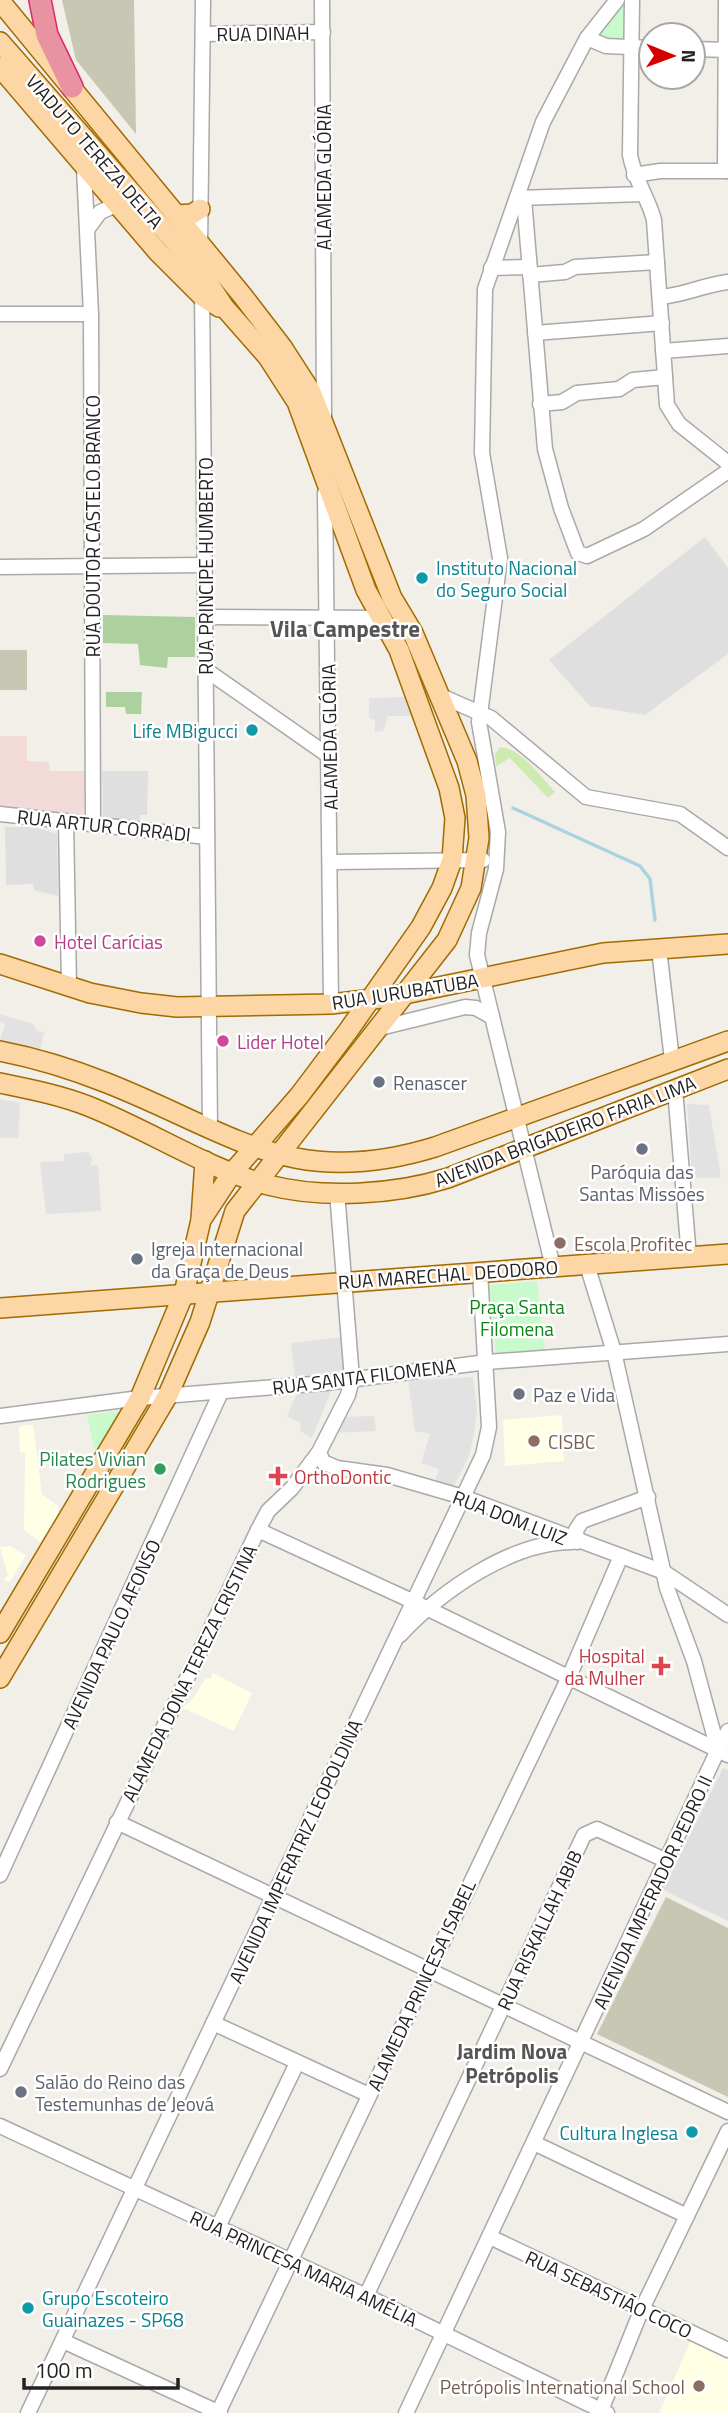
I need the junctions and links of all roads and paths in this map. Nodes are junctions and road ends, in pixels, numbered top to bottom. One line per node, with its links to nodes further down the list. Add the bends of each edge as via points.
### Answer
1 (33, 0): 9 (main road)
2 (40, 0): 9 (highway)
3 (203, 0): 11 (street, RUA PRINCIPE HUMBERTO)
4 (322, 0): 10 (street, ALAMEDA GLÓRIA)
5 (617, 0): 12 (street)
6 (632, 0): 14 (street)
7 (726, 0): 17 (street)
8 (0, 1): 9 (main road)
9 (35, 29): 19 (highway)
10 (323, 32): 11 (street, RUA DINAH); 43 (street, ALAMEDA GLÓRIA)
11 (203, 34): 26 (street, RUA PRINCIPE HUMBERTO)
12 (587, 38): 14 (street, via 606,46); 24 (street, via 543,122)
13 (0, 42): 29 (main road, VIADUTO TEREZA DELTA)
14 (632, 47): 15 (street); 22 (street)
15 (637, 47)
16 (707, 49): 17 (street)
17 (728, 50): 21 (street)
18 (0, 67): 20 (main road)
19 (72, 87): 27 (main road)
20 (84, 169): 25 (main road); 28 (street, RUA DOUTOR CASTELO BRANCO)
21 (727, 172): 22 (street)
22 (634, 175): 23 (street)
23 (643, 194): 24 (street); 30 (street, via 654,220)
24 (520, 199): 31 (street); 32 (street)
25 (117, 205): 28 (street, via 100,212); 34 (main road)
26 (200, 209): 27 (main road); 29 (street, RUA PRINCIPE HUMBERTO)
27 (177, 215): 29 (main road)
28 (89, 228): 38 (street, RUA DOUTOR CASTELO BRANCO)
29 (197, 259): 34 (street, RUA PRINCIPE HUMBERTO); 36 (main road); 45 (main road, via 282,347)
30 (657, 262): 32 (street); 35 (street)
31 (491, 268): 32 (street); 59 (street, via 484,307 482,453 497,530 500,574)
32 (530, 271): 40 (street)
33 (728, 282): 35 (street)
34 (202, 296): 36 (main road); 51 (street, RUA PRINCIPE HUMBERTO)
35 (660, 297): 39 (street)
36 (223, 307): 49 (main road, via 288,386)
37 (0, 314): 38 (street)
38 (92, 314): 52 (street, RUA DOUTOR CASTELO BRANCO)
39 (662, 323): 40 (street); 42 (street)
40 (535, 333): 46 (street)
41 (728, 346): 42 (street)
42 (663, 351): 44 (street)
43 (324, 370): 45 (street, via 313,379); 47 (street, ALAMEDA GLÓRIA)
44 (665, 377): 46 (street, via 633,380 619,389 578,393 562,402); 48 (street, via 673,419)
45 (302, 378): 47 (main road)
46 (540, 404): 50 (street, via 550,470 581,555 645,529)
47 (324, 424): 58 (main road, via 392,598)
48 (728, 463)
49 (323, 470): 55 (street, ALAMEDA GLÓRIA); 56 (main road, via 366,590)
50 (728, 471)
51 (206, 565): 52 (street); 54 (street, RUA PRINCIPE HUMBERTO)
52 (92, 566): 53 (street); 63 (street, RUA DOUTOR CASTELO BRANCO)
53 (0, 567)
54 (205, 617): 55 (street); 57 (street, RUA PRINCIPE HUMBERTO)
55 (327, 617): 56 (street); 60 (street, ALAMEDA GLÓRIA)
56 (381, 618): 67 (main road, via 399,650 449,788 455,818)
57 (206, 670): 60 (street); 64 (street, RUA PRINCIPE HUMBERTO)
58 (440, 696): 59 (street); 68 (main road, via 474,786)
59 (479, 711): 65 (street, via 586,797 680,814); 66 (street, via 481,747 498,817)
60 (329, 756): 69 (street, ALAMEDA GLÓRIA)
61 (0, 814): 62 (street, RUA ARTUR CORRADI)
62 (66, 821): 63 (street, RUA ARTUR CORRADI); 76 (street)
63 (93, 825): 64 (street, RUA ARTUR CORRADI)
64 (207, 837): 80 (street, RUA PRINCIPE HUMBERTO)
65 (728, 848)
66 (497, 859): 68 (street); 74 (street, via 478,940)
67 (452, 860): 68 (street); 69 (street); 78 (main road, via 428,916)
68 (477, 860): 72 (main road, via 462,912)
69 (331, 862): 79 (street, ALAMEDA GLÓRIA)
70 (728, 944): 71 (main road, RUA JURUBATUBA)
71 (659, 948): 74 (main road, RUA JURUBATUBA, via 603,953); 85 (street)
72 (432, 962): 75 (main road, via 433,979); 77 (main road)
73 (0, 964): 76 (main road, RUA JURUBATUBA)
74 (481, 979): 75 (main road, RUA JURUBATUBA); 81 (street)
75 (444, 986): 77 (main road, RUA JURUBATUBA)
76 (69, 987): 80 (main road, RUA JURUBATUBA, via 141,1003)
77 (406, 994): 78 (main road, RUA JURUBATUBA); 82 (main road)
78 (369, 1000): 79 (main road, RUA JURUBATUBA); 92 (main road)
79 (331, 1004): 80 (main road, RUA JURUBATUBA)
80 (209, 1007): 90 (street, RUA PRINCIPE HUMBERTO)
81 (492, 1017): 82 (street, RUA JURUBATUBA, via 466,1007); 89 (street)
82 (378, 1029): 93 (main road)
83 (728, 1041): 85 (main road, AVENIDA BRIGADEIRO FARIA LIMA)
84 (0, 1051): 90 (main road, AVENIDA BRIGADEIRO FARIA LIMA, via 106,1082)
85 (672, 1060): 89 (main road, AVENIDA BRIGADEIRO FARIA LIMA)
86 (728, 1069): 88 (main road, AVENIDA BRIGADEIRO FARIA LIMA)
87 (0, 1083): 94 (main road, AVENIDA BRIGADEIRO FARIA LIMA, via 86,1105)
88 (675, 1088): 91 (main road, AVENIDA BRIGADEIRO FARIA LIMA); 100 (street)
89 (517, 1117): 91 (street); 93 (main road, AVENIDA BRIGADEIRO FARIA LIMA, via 389,1159 348,1162)
90 (210, 1131): 92 (main road, AVENIDA BRIGADEIRO FARIA LIMA)
91 (524, 1147): 97 (main road, AVENIDA BRIGADEIRO FARIA LIMA, via 431,1183); 102 (street)
92 (255, 1149): 93 (main road, AVENIDA BRIGADEIRO FARIA LIMA); 95 (main road)
93 (278, 1155): 96 (main road)
94 (205, 1161): 95 (main road, AVENIDA BRIGADEIRO FARIA LIMA); 98 (main road)
95 (232, 1173): 96 (main road, AVENIDA BRIGADEIRO FARIA LIMA); 98 (main road)
96 (256, 1181): 97 (main road, AVENIDA BRIGADEIRO FARIA LIMA); 105 (main road, via 230,1222)
97 (337, 1192): 104 (street)
98 (201, 1220): 106 (main road)
99 (728, 1254): 100 (main road, RUA MARECHAL DEODORO)
100 (689, 1257): 101 (main road, RUA MARECHAL DEODORO)
101 (587, 1265): 102 (main road, RUA MARECHAL DEODORO); 109 (street)
102 (553, 1267): 103 (main road, RUA MARECHAL DEODORO)
103 (480, 1272): 104 (main road, RUA MARECHAL DEODORO); 110 (street, AVENIDA IMPERATRIZ LEOPOLDINA)
104 (344, 1280): 105 (main road, RUA MARECHAL DEODORO); 111 (street, ALAMEDA DONA TEREZA CRISTINA)
105 (210, 1291): 106 (main road, RUA MARECHAL DEODORO); 113 (main road)
106 (184, 1293): 107 (main road, RUA MARECHAL DEODORO); 114 (main road)
107 (0, 1308)
108 (728, 1344): 109 (street, RUA SANTA FILOMENA)
109 (614, 1352): 110 (street, RUA SANTA FILOMENA); 120 (street)
110 (487, 1362): 111 (street, RUA SANTA FILOMENA); 119 (street, AVENIDA IMPERATRIZ LEOPOLDINA, via 488,1438)
111 (352, 1379): 112 (street, RUA SANTA FILOMENA); 117 (street, ALAMEDA DONA TEREZA CRISTINA)
112 (221, 1392): 113 (street, RUA SANTA FILOMENA); 140 (street, AVENIDA PAULO AFONSO)
113 (168, 1395): 114 (street, RUA SANTA FILOMENA); 118 (main road)
114 (140, 1398): 115 (street, RUA SANTA FILOMENA); 116 (main road)
115 (0, 1416)
116 (114, 1442): 118 (main road, via 122,1445 124,1452); 131 (main road)
117 (319, 1452): 119 (street, RUA DOM LUIZ, via 323,1462 337,1468 387,1475); 121 (street, ALAMEDA DONA TEREZA CRISTINA, via 268,1511)
118 (108, 1491): 134 (main road)
119 (463, 1497): 122 (street, RUA DOM LUIZ); 125 (street, AVENIDA IMPERATRIZ LEOPOLDINA)
120 (649, 1497): 122 (street, via 582,1521 576,1530); 124 (street)
121 (258, 1530): 127 (street); 139 (street, ALAMEDA DONA TEREZA CRISTINA)
122 (577, 1542): 123 (street, RUA DOM LUIZ); 128 (street, via 532,1549 482,1569)
123 (621, 1556): 124 (street, RUA DOM LUIZ); 133 (street, ALAMEDA PRINCESA ISABEL)
124 (664, 1572): 126 (street, RUA DOM LUIZ); 129 (street)
125 (424, 1580): 127 (street, AVENIDA IMPERATRIZ LEOPOLDINA); 128 (street)
126 (699, 1596): 129 (street, via 683,1598); 130 (street, RUA DOM LUIZ)
127 (412, 1601): 128 (street); 132 (street, AVENIDA IMPERATRIZ LEOPOLDINA)
128 (430, 1609): 132 (street); 133 (street)
129 (674, 1609): 135 (street, via 694,1661)
130 (728, 1615)
131 (0, 1633)
132 (392, 1643): 143 (street, AVENIDA IMPERATRIZ LEOPOLDINA)
133 (569, 1677): 138 (street); 144 (street, ALAMEDA PRINCESA ISABEL)
134 (0, 1678)
135 (709, 1721): 136 (street); 138 (street)
136 (728, 1724)
137 (728, 1731): 138 (street, AVENIDA IMPERADOR PEDRO II)
138 (723, 1752): 141 (street, AVENIDA IMPERADOR PEDRO II)
139 (117, 1822): 143 (street); 149 (street, ALAMEDA DONA TEREZA CRISTINA)
140 (6, 1847): 142 (street, AVENIDA PAULO AFONSO)
141 (665, 1860): 145 (street, RUA RISKALLAH ABIB, via 597,1829 584,1835); 147 (street, AVENIDA IMPERADOR PEDRO II)
142 (0, 1875)
143 (273, 1898): 144 (street); 146 (street, AVENIDA IMPERATRIZ LEOPOLDINA)
144 (426, 1970): 145 (street); 150 (street, ALAMEDA PRINCESA ISABEL)
145 (503, 2006): 147 (street); 160 (street, RUA RISKALLAH ABIB)
146 (213, 2024): 148 (street); 155 (street, AVENIDA IMPERATRIZ LEOPOLDINA)
147 (582, 2043): 151 (street); 154 (street, AVENIDA IMPERADOR PEDRO II)
148 (297, 2063): 150 (street); 157 (street)
149 (0, 2069)
150 (369, 2095): 159 (street, ALAMEDA PRINCESA ISABEL)
151 (728, 2112)
152 (0, 2126): 155 (street, RUA PRINCESA MARIA AMÉLIA)
153 (728, 2131): 156 (street)
154 (534, 2143): 156 (street); 158 (street, AVENIDA IMPERADOR PEDRO II)
155 (135, 2187): 157 (street, RUA PRINCESA MARIA AMÉLIA); 163 (street, AVENIDA IMPERATRIZ LEOPOLDINA)
156 (687, 2216): 161 (street)
157 (218, 2227): 159 (street, RUA PRINCESA MARIA AMÉLIA)
158 (490, 2237): 161 (street, RUA SEBASTIÃO COCO); 162 (street, AVENIDA IMPERADOR PEDRO II)
159 (290, 2261): 160 (street, RUA PRINCESA MARIA AMÉLIA); 167 (street, ALAMEDA PRINCESA ISABEL)
160 (366, 2296): 162 (street, RUA PRINCESA MARIA AMÉLIA)
161 (642, 2311): 164 (street, RUA SEBASTIÃO COCO); 165 (street)
162 (444, 2334): 165 (street, RUA PRINCESA MARIA AMÉLIA); 168 (street, AVENIDA IMPERADOR PEDRO II)
163 (63, 2341): 166 (street, AVENIDA IMPERATRIZ LEOPOLDINA); 167 (street)
164 (728, 2349)
165 (603, 2412)
166 (28, 2413)
167 (219, 2413)
168 (406, 2413)

